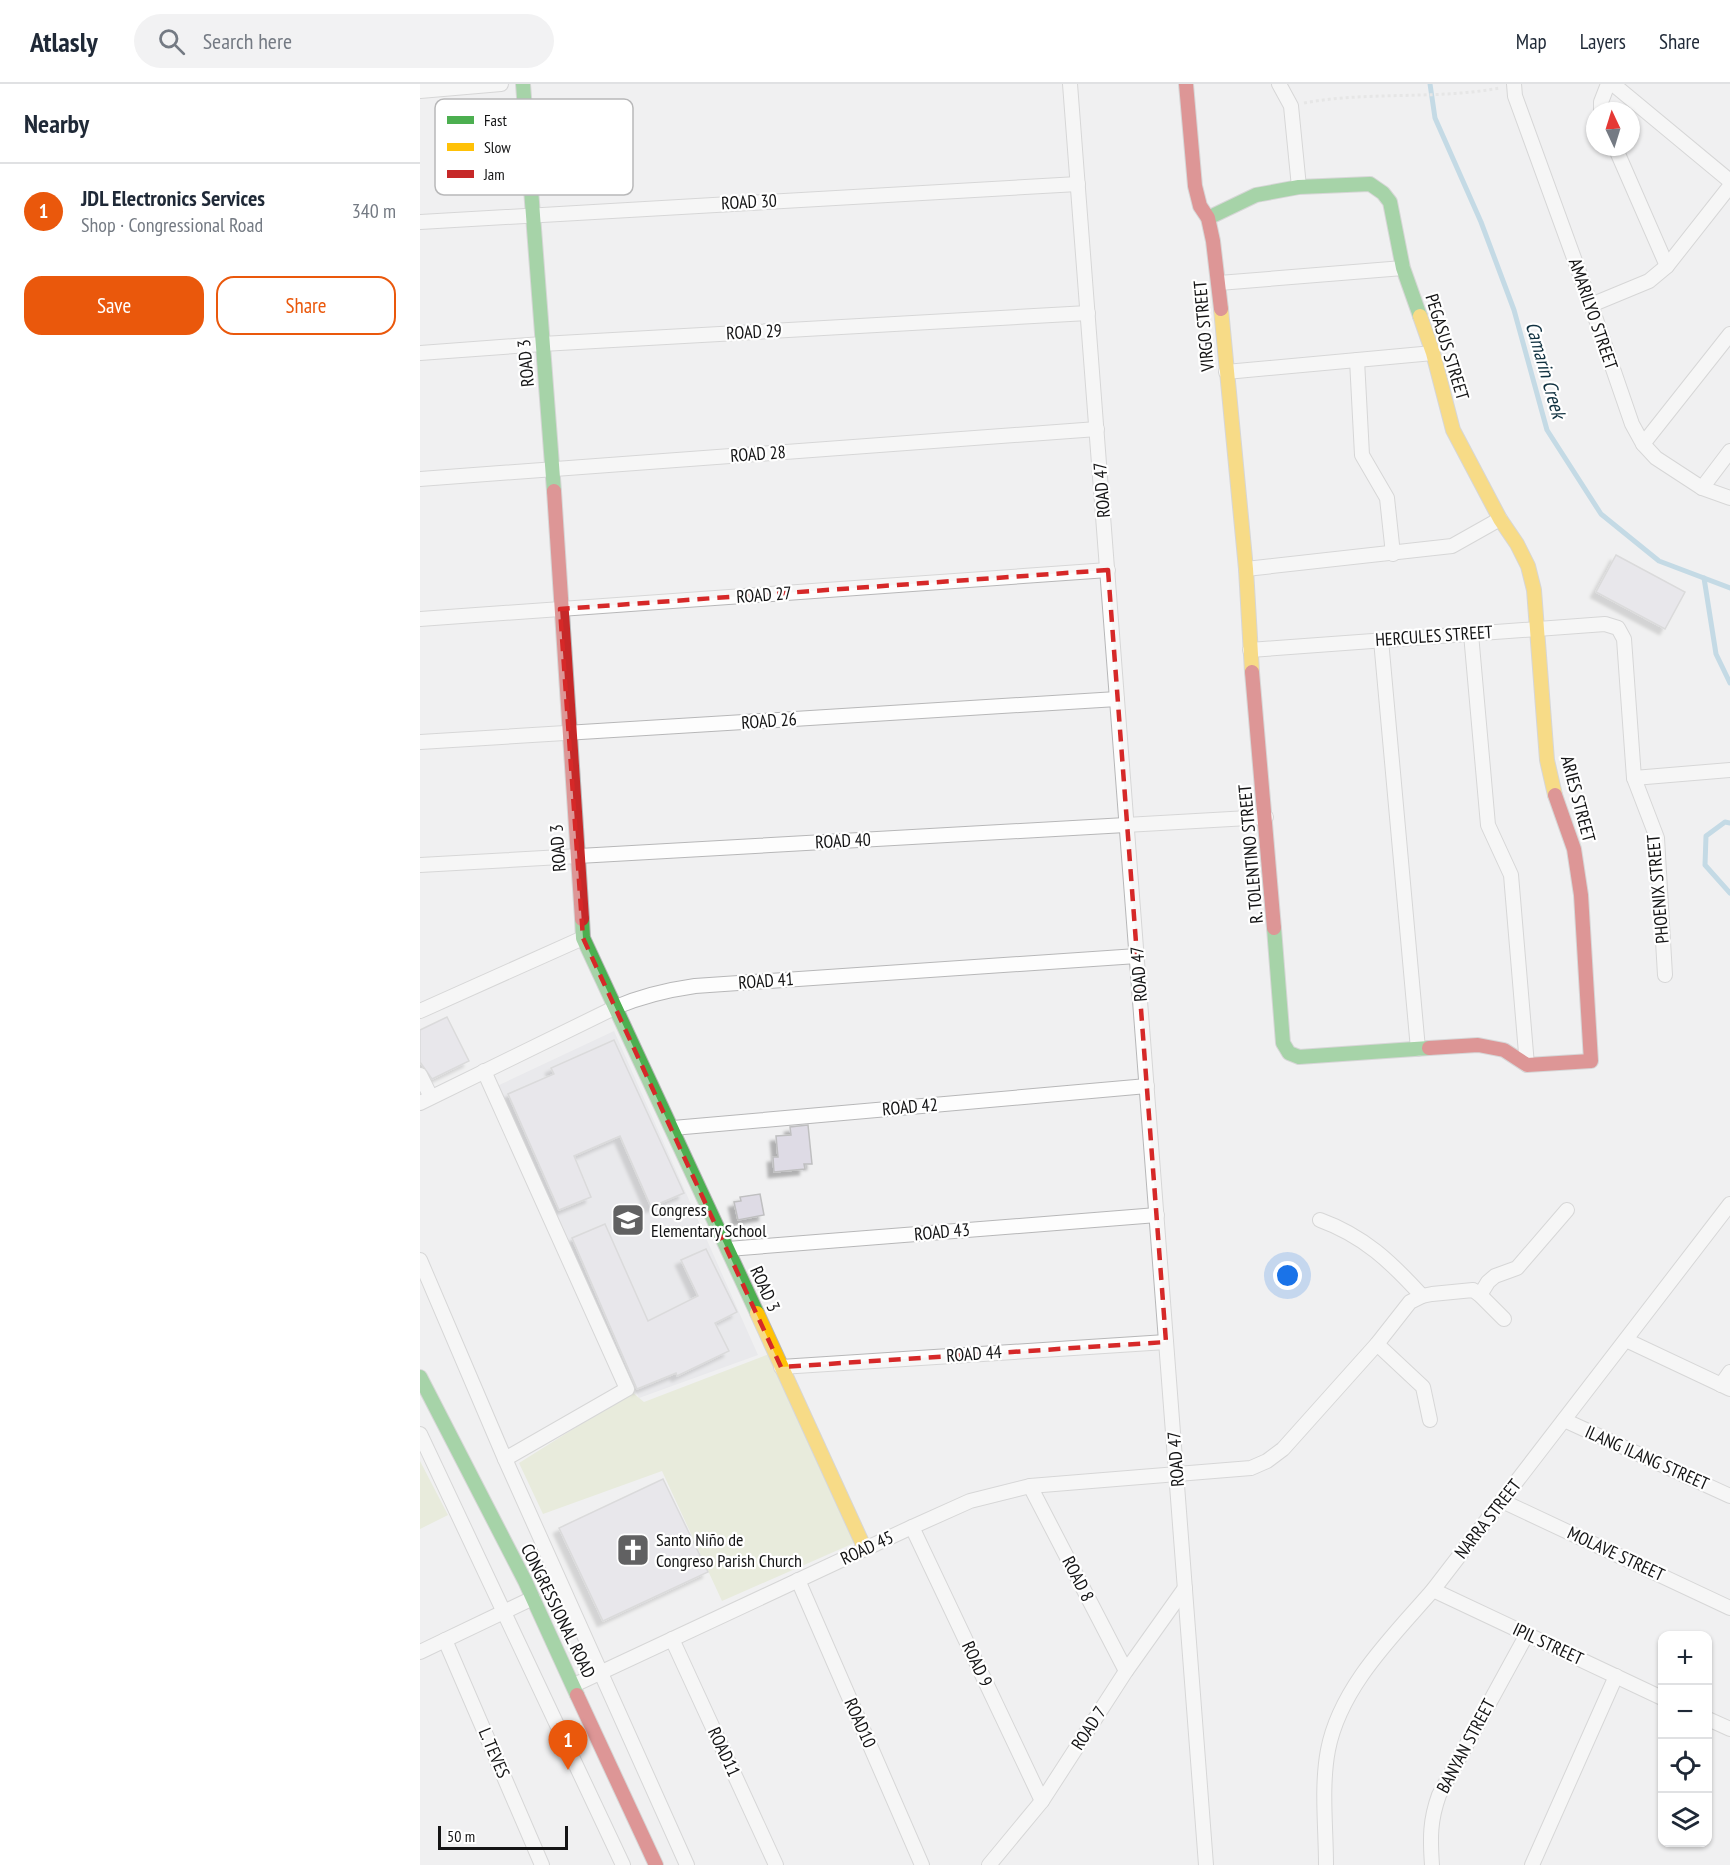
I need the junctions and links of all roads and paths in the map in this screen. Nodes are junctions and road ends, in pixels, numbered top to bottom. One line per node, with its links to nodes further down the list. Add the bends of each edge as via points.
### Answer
1 (501, 84): 9 (street)
2 (523, 84): 10 (street, ROAD 3)
3 (1071, 84): 15 (street, ROAD 47)
4 (1186, 84): 20 (street, VIRGO STREET, via 1195,186)
5 (1279, 84): 12 (street)
6 (1608, 84): 11 (street)
7 (1613, 84): 14 (street)
8 (1514, 85): 12 (path, via 1477,92 1358,97); 25 (street, AMARILYO STREET)
9 (420, 91)
10 (524, 99)
11 (1601, 102)
12 (1291, 106): 17 (street)
13 (1619, 156): 22 (street)
14 (1730, 181)
15 (1078, 184): 19 (street, ROAD 30); 26 (street, ROAD 47)
16 (1730, 186): 22 (street)
17 (1299, 187): 20 (street, via 1256,195); 23 (street, PEGASUS STREET, via 1370,184 1383,193 1390,202)
18 (531, 195): 19 (street, ROAD 3)
19 (532, 214): 21 (street, ROAD 30); 28 (street, ROAD 3)
20 (1208, 218): 24 (street, VIRGO STREET)
21 (420, 222)
22 (1667, 266): 25 (street, via 1649,281)
23 (1403, 268): 24 (street); 30 (street, PEGASUS STREET)
24 (1219, 283): 32 (street, VIRGO STREET)
25 (1591, 305): 34 (street, AMARILYO STREET, via 1632,424)
26 (1088, 313): 28 (street, ROAD 29); 33 (street, ROAD 47)
27 (1730, 333): 34 (street)
28 (542, 344): 29 (street, ROAD 29); 36 (street, ROAD 3)
29 (420, 353)
30 (1433, 353): 31 (street); 40 (street, PEGASUS STREET, via 1453,430)
31 (1357, 360): 32 (street); 41 (street, via 1362,455 1387,498)
32 (1226, 372): 42 (street, VIRGO STREET)
33 (1097, 429): 36 (street, ROAD 28); 43 (street, ROAD 47)
34 (1643, 444): 38 (street, AMARILYO STREET, via 1656,459)
35 (1730, 451): 38 (street)
36 (553, 469): 37 (street, ROAD 28); 44 (street, ROAD 3)
37 (420, 479)
38 (1702, 488): 39 (street, AMARILYO STREET)
39 (1730, 498)
40 (1500, 519): 41 (street, via 1452,546); 46 (street, ARIES STREET, via 1528,566)
41 (1393, 554): 42 (street)
42 (1246, 568): 50 (street, VIRGO STREET)
43 (1108, 570): 44 (street, ROAD 27); 51 (street, ROAD 47)
44 (560, 609): 45 (street, ROAD 27); 52 (street, ROAD 3)
45 (420, 619)
46 (1538, 628): 47 (street, HERCULES STREET, via 1605,624); 48 (street, HERCULES STREET); 66 (street, ARIES STREET, via 1547,760 1574,849 1581,895 1591,1061)
47 (1618, 628): 55 (street, PHOENIX STREET, via 1624,639)
48 (1471, 633): 49 (street, HERCULES STREET); 66 (street, via 1488,825 1511,875)
49 (1381, 640): 50 (street, HERCULES STREET); 65 (street)
50 (1250, 650): 56 (street, R. TOLENTINO STREET)
51 (1118, 699): 52 (street, ROAD 26); 57 (street, ROAD 47)
52 (569, 733): 53 (street, ROAD 26); 58 (street, ROAD 3)
53 (420, 742)
54 (1730, 770): 55 (street)
55 (1634, 778): 62 (street, PHOENIX STREET, via 1657,838)
56 (1266, 817): 57 (street, ROAD 40); 65 (street, R. TOLENTINO STREET, via 1284,1043 1289,1053 1299,1057)
57 (1127, 825): 58 (street, ROAD 40); 61 (street, ROAD 47)
58 (577, 856): 59 (street, ROAD 40); 60 (street, ROAD 3)
59 (420, 865)
60 (583, 938): 63 (street, ROAD 3); 64 (street)
61 (1137, 956): 63 (street, ROAD 41, via 695,986 643,995); 69 (street, ROAD 47)
62 (1665, 975)
63 (616, 1007): 67 (street, ROAD 41); 71 (street, ROAD 3)
64 (420, 1011)
65 (1418, 1049): 66 (street, via 1478,1045 1504,1050)
66 (1527, 1065)
67 (484, 1071): 70 (street, ROAD 41); 91 (street, via 627,1389)
68 (420, 1075): 70 (street)
69 (1147, 1086): 71 (street, ROAD 42); 74 (street, ROAD 47)
70 (425, 1100)
71 (673, 1128): 76 (street, ROAD 3)
72 (1730, 1204): 81 (street, NARRA STREET)
73 (1567, 1210): 78 (street, via 1517,1268 1495,1276)
74 (1157, 1215): 76 (street, ROAD 43); 82 (street, ROAD 47)
75 (1320, 1220): 79 (street, via 1364,1241 1395,1266)
76 (728, 1249): 84 (street, ROAD 3)
77 (420, 1260): 91 (street)
78 (1480, 1294): 79 (street, via 1473,1290); 80 (street)
79 (1422, 1296): 83 (street, ROAD 45, via 1410,1302)
80 (1504, 1319)
81 (1626, 1340): 87 (street); 89 (street, NARRA STREET)
82 (1166, 1342): 84 (street, ROAD 44); 92 (street, ROAD 47)
83 (1377, 1344): 88 (street, via 1423,1386); 92 (street, ROAD 45, via 1283,1449 1267,1461 1251,1468)
84 (781, 1367): 97 (street, ROAD 3)
85 (1730, 1372): 87 (street)
86 (420, 1377): 101 (street, CONGRESSIONAL ROAD)
87 (1726, 1387)
88 (1430, 1420)
89 (1564, 1420): 94 (street, ILANG ILANG STREET); 95 (street, NARRA STREET)
90 (420, 1434): 103 (street)
91 (505, 1459): 109 (street)
92 (1177, 1475): 93 (street, ROAD 45); 99 (street, ROAD 47)
93 (1030, 1486): 96 (street, ROAD 45, via 970,1502); 108 (street, ROAD 8)
94 (1730, 1496)
95 (1502, 1501): 100 (street, NARRA STREET); 102 (street, MOLAVE STREET)
96 (912, 1527): 97 (street, ROAD 45); 115 (street, ROAD 9)
97 (866, 1549): 98 (street, ROAD 45)
98 (798, 1580): 105 (street, ROAD 45); 121 (street, ROAD10)
99 (1185, 1588): 108 (street, ROAD 7); 123 (street, ROAD 47)
100 (1433, 1590): 104 (street, IPIL STREET); 124 (street, NARRA STREET, via 1353,1688 1337,1722 1325,1780)
101 (533, 1598): 103 (street); 111 (street, CONGRESSIONAL ROAD)
102 (1730, 1608)
103 (504, 1612): 106 (street); 117 (street)
104 (1527, 1634): 110 (street, IPIL STREET); 125 (street, BANYAN STREET, via 1439,1795 1430,1834)
105 (672, 1639): 109 (street, ROAD 45); 120 (street, ROAD11)
106 (445, 1640): 107 (street); 116 (street, L. TEVES)
107 (420, 1652)
108 (1126, 1671): 115 (street, ROAD 7)
109 (600, 1672): 111 (street, ROAD 45); 119 (street)
110 (1616, 1676): 112 (street, IPIL STREET); 126 (street)
111 (574, 1685): 118 (street, CONGRESSIONAL ROAD)
112 (1658, 1696)
113 (1712, 1721): 114 (street)
114 (1730, 1729)
115 (1042, 1801): 122 (street, ROAD 7)
116 (542, 1865)
117 (623, 1865)
118 (656, 1865)
119 (687, 1865)
120 (776, 1865)
121 (922, 1865)
122 (989, 1865)
123 (1206, 1865)
124 (1326, 1865)
125 (1432, 1865)
126 (1532, 1865)

